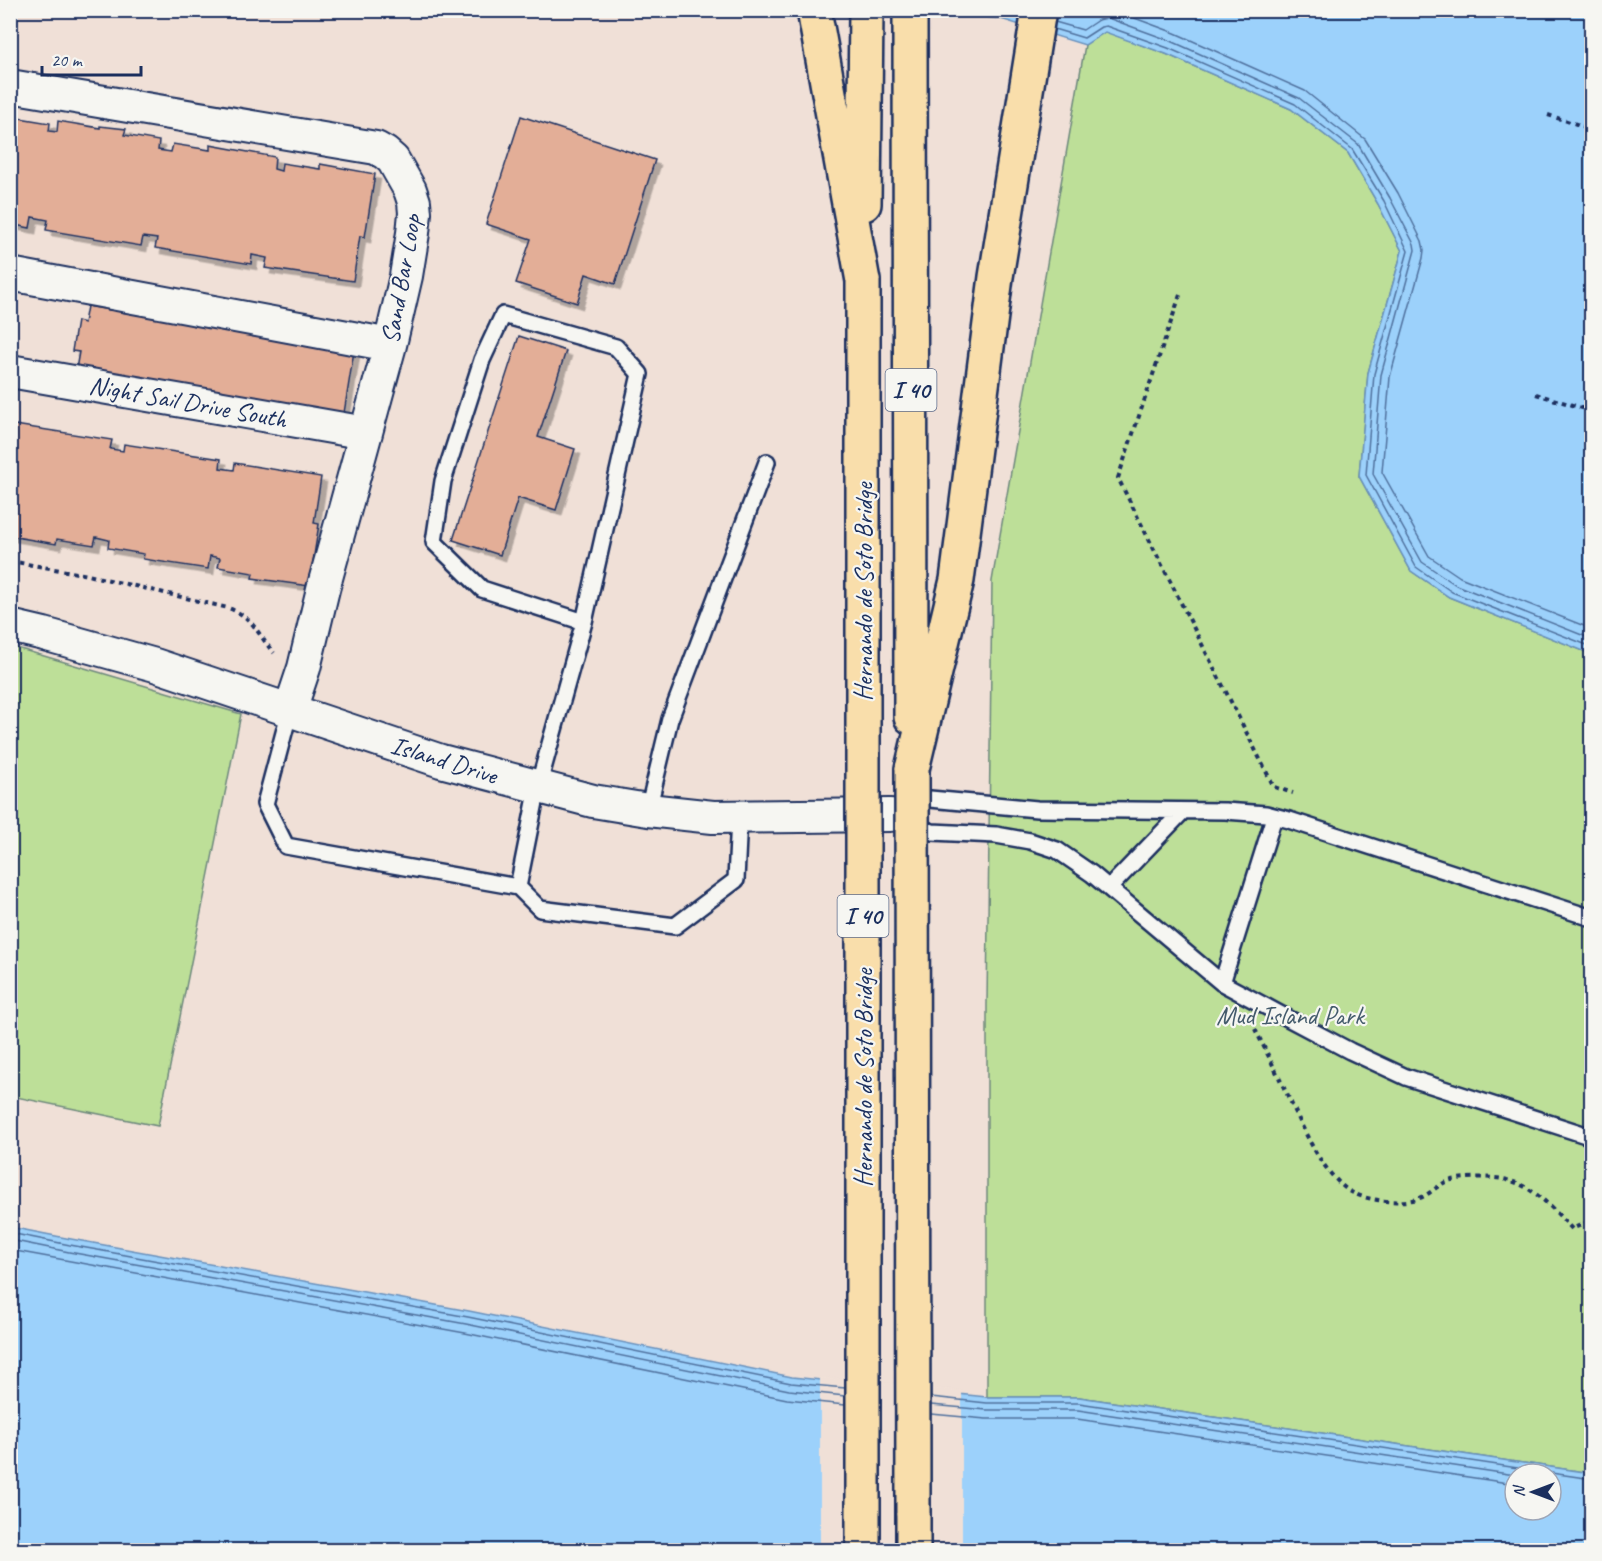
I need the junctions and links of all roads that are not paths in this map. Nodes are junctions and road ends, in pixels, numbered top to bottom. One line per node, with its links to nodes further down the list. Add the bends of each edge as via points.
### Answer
1 (814, 10): 7 (highway)
2 (866, 10): 7 (highway, I 40)
3 (910, 10): 15 (highway, I 40)
4 (1039, 10): 15 (highway, via 996,277 957,580)
5 (10, 86): 8 (street, Sand Bar Loop, via 360,145 385,153 410,190 415,213)
6 (10, 274): 8 (street)
7 (863, 281): 27 (highway, Hernando de Soto Bridge / I 40, bridge)
8 (390, 345): 10 (street, Sand Bar Loop)
9 (10, 371): 10 (street, Night Sail Drive South)
10 (366, 433): 14 (street, Sand Bar Loop)
11 (767, 462): 17 (lane, via 670,719)
12 (584, 622): 12 (lane, via 482,589 434,542 443,481 482,360 503,315 616,347 640,374); 16 (lane)
13 (10, 626): 14 (street, Island Drive, via 155,665)
14 (290, 710): 16 (street, Island Drive, via 441,761); 22 (lane, via 266,804 286,846)
15 (912, 769): 28 (highway, Hernando de Soto Bridge / I 40, bridge)
16 (538, 787): 17 (street, Island Drive); 22 (lane)
17 (648, 810): 20 (street, Island Drive, via 712,818)
18 (1183, 811): 19 (lane, via 1037,809 930,799); 21 (lane); 23 (lane)
19 (890, 815): 20 (street, Island Drive); 23 (lane, via 932,832 996,835 1058,850)
20 (739, 817): 22 (lane, via 735,880 675,926 540,909)
21 (1274, 817): 24 (lane); 25 (lane)
22 (518, 886)
23 (1109, 888): 25 (lane)
24 (1592, 918)
25 (1222, 983): 26 (lane, via 1406,1077)
26 (1592, 1137)
27 (864, 1551)
28 (913, 1551)

